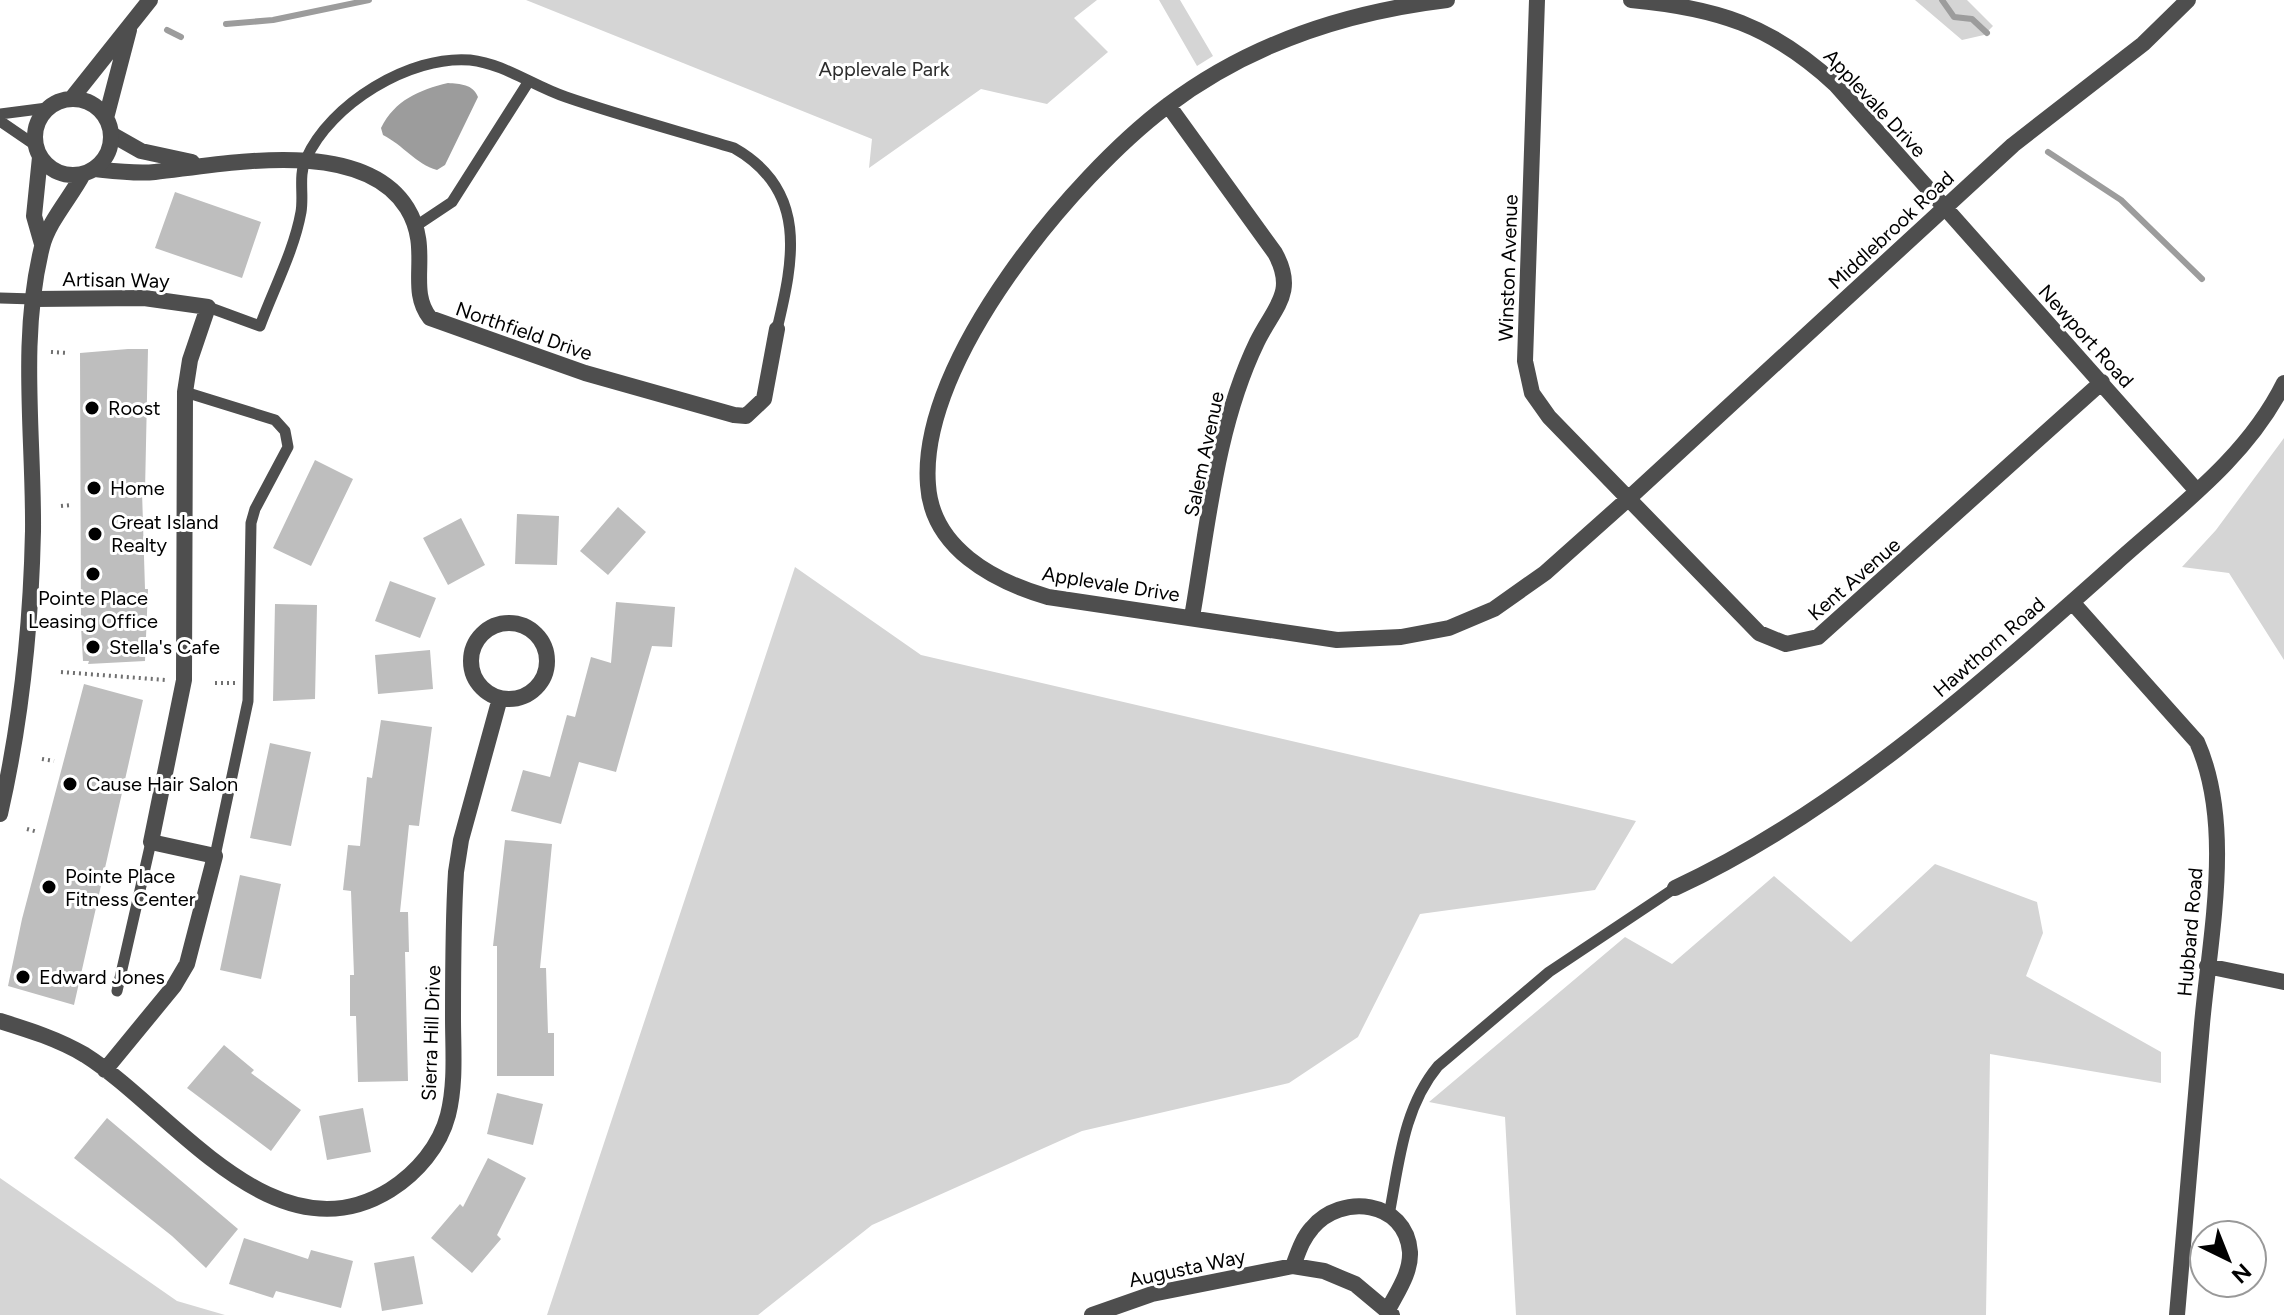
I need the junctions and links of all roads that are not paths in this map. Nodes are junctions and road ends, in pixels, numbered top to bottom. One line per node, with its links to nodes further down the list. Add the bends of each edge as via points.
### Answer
1 (150, 0): 6 (street)
2 (1447, 0): 9 (street, Applevale Drive, via 1369,12 1286,38)
3 (1537, 0): 29 (street, Winston Avenue, via 1527,377 1540,406)
4 (1631, 0): 18 (street, Applevale Drive, via 1705,10 1780,39 1835,84)
5 (2188, 0): 18 (street, Middlebrook Road, via 2143,44 2013,145)
6 (130, 28): 8 (street); 13 (street)
7 (529, 81): 15 (lane, via 489,63 467,60 418,68 364,96 337,118); 19 (lane, via 452,202); 24 (lane, via 752,158 779,192 791,230 790,277)
8 (72, 98): 10 (street); 13 (street, via 92,103)
9 (1168, 105): 31 (street, Salem Avenue, via 1285,274 1281,300 1257,340 1225,432); 31 (street, Applevale Drive, via 1082,183 995,296 947,391 933,434 928,486 944,532 978,567 1001,580 1048,597)
10 (47, 108): 11 (lane); 14 (street, via 36,125)
11 (0, 114)
12 (0, 121): 14 (lane)
13 (109, 126): 16 (street, Northfield Drive, via 141,151); 17 (street, via 107,154)
14 (37, 151): 17 (street, via 46,165 63,174); 20 (street, via 34,216)
15 (304, 162): 16 (street, Northfield Drive); 19 (street, Northfield Drive, via 340,164 372,175 398,197); 23 (lane, via 299,221 260,326)
16 (202, 164): 17 (street, Northfield Drive, via 152,173)
17 (89, 171): 20 (street)
18 (1943, 209): 25 (street, Newport Road); 29 (street, Middlebrook Road)
19 (416, 226): 24 (street, Northfield Drive, via 422,255 418,296 430,318 585,373 746,416 764,399)
20 (42, 244): 22 (street)
21 (0, 298): 22 (lane)
22 (34, 299): 23 (street, Artisan Way, via 144,298); 33 (street, via 33,533 24,668)
23 (208, 307): 27 (street)
24 (777, 329)
25 (2102, 382): 28 (street, Newport Road); 29 (street, Kent Avenue, via 1833,626 1802,643 1772,641 1748,624)
26 (2284, 383): 28 (street, Hawthorn Road, via 2253,434)
27 (185, 392): 34 (street, via 184,680); 35 (lane, via 275,420 285,431 288,447 251,523 248,701)
28 (2197, 491): 30 (street, Hawthorn Road)
29 (1628, 499): 31 (street, Applevale Drive, via 1515,596 1449,628 1337,640)
30 (2072, 602): 36 (street, Hawthorn Road, via 1891,752 1728,863); 37 (street, Hubbard Road, via 2182,722 2208,766 2217,825)
31 (1192, 617)
32 (500, 698): 32 (street, via 513,699 536,687 547,665 542,642 525,626 490,628 472,659 479,684); 41 (street, Sierra Hill Drive, via 456,872 451,1098 440,1136 417,1169 367,1201 328,1209 288,1204 252,1188)
33 (0, 814)
34 (151, 842): 35 (street); 39 (lane)
35 (215, 856): 41 (street, via 187,964)
36 (1675, 888): 42 (lane, via 1549,972 1438,1066 1408,1120)
37 (2207, 966): 38 (street); 46 (street, Hubbard Road)
38 (2284, 982)
39 (117, 991)
40 (0, 1021): 41 (street, Sierra Hill Drive, via 63,1043)
41 (105, 1070)
42 (1389, 1215): 43 (street, via 1366,1205 1332,1211 1312,1227); 44 (street, Augusta Way, via 1406,1235 1410,1252)
43 (1293, 1266): 44 (street, Augusta Way, via 1355,1284); 45 (street, Augusta Way, via 1152,1294)
44 (1390, 1312)
45 (1092, 1315)
46 (2177, 1315)

